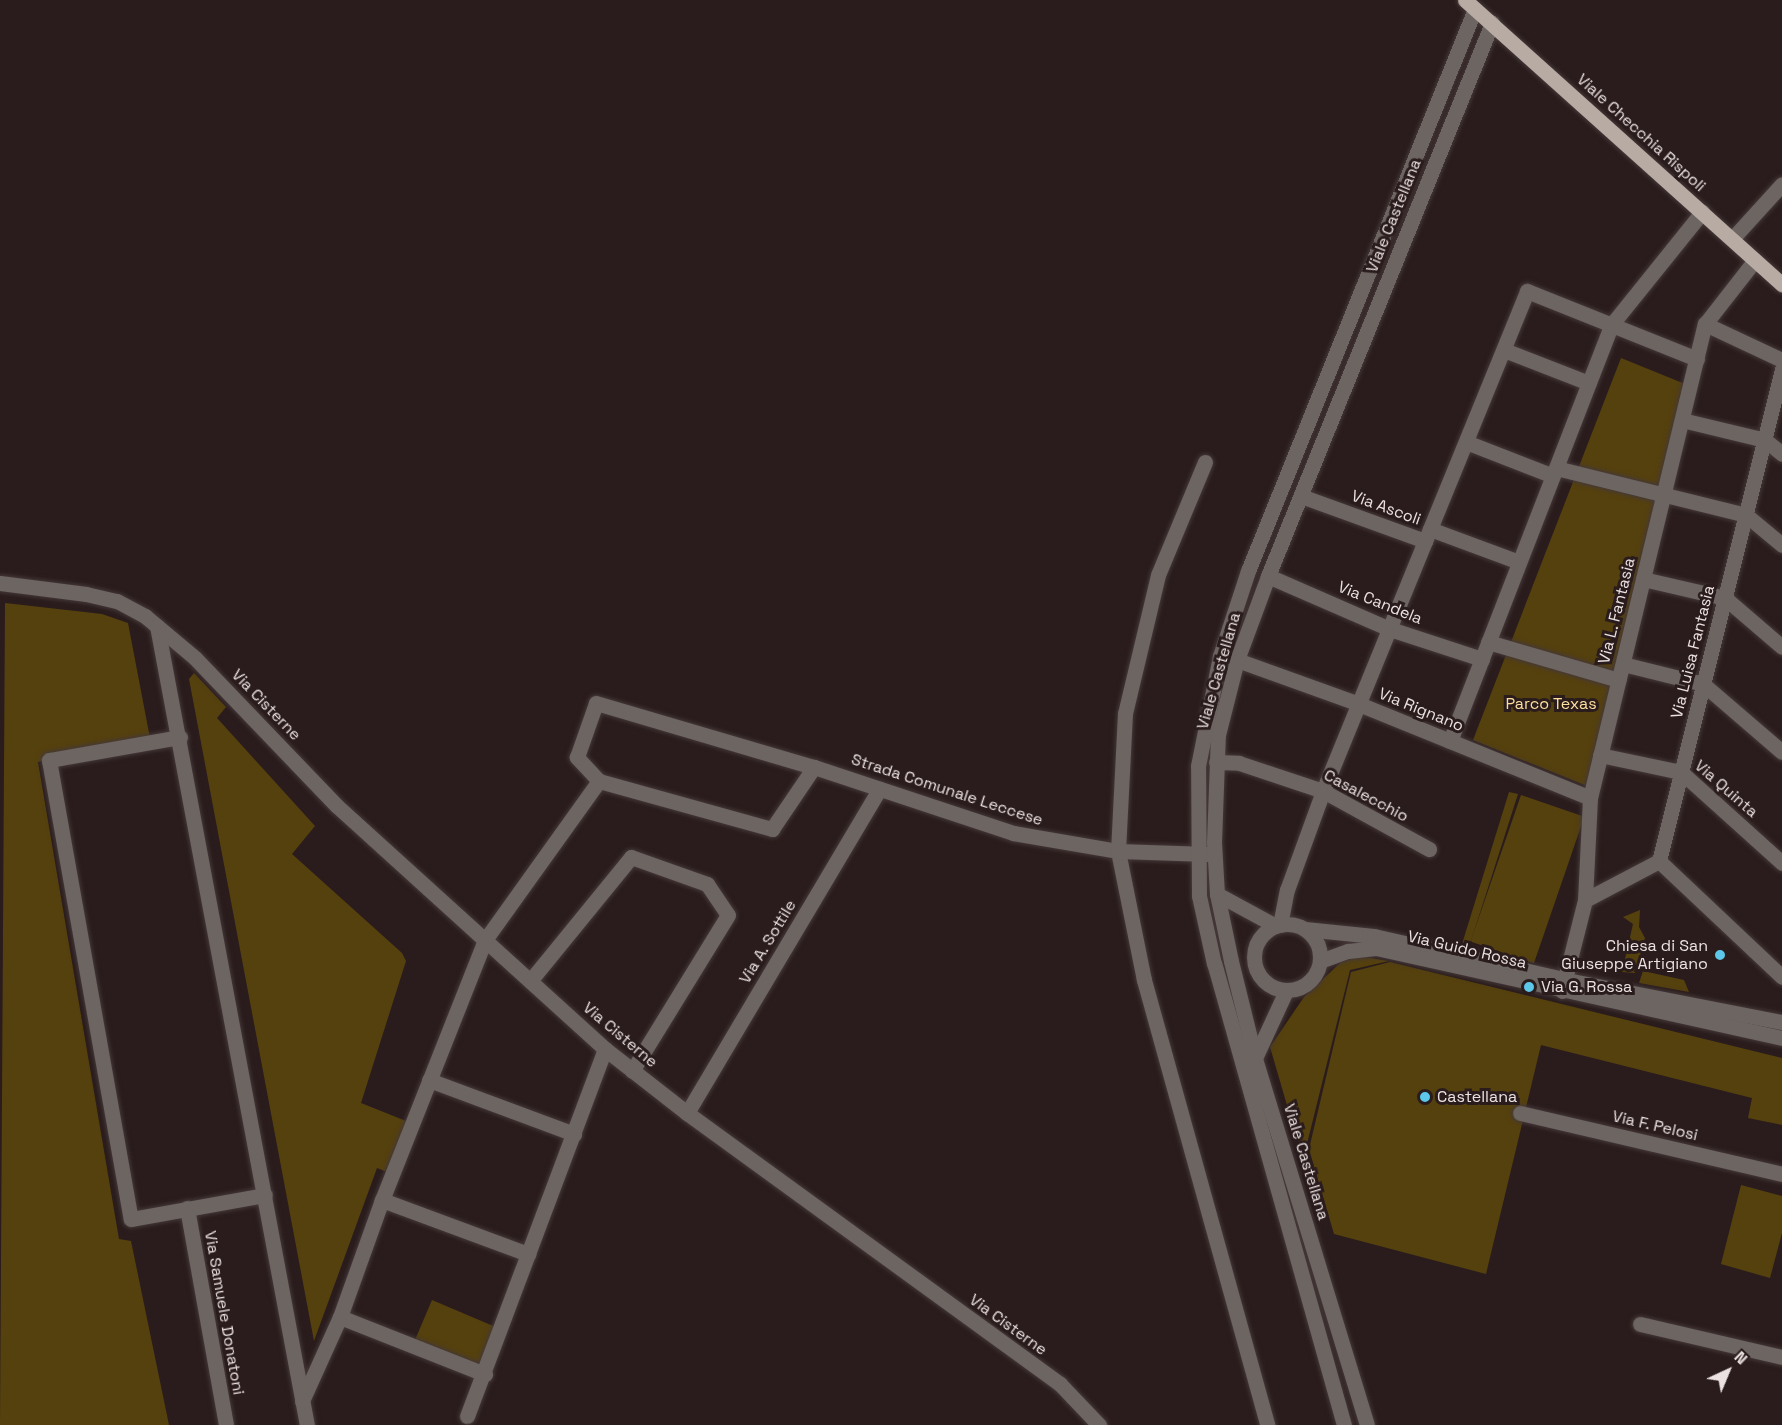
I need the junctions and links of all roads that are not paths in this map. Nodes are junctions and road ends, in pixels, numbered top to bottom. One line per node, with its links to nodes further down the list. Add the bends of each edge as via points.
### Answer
1 (1470, 4): 2 (main road, Viale Checchia Rispoli); 55 (street, via 1279,489 1223,645 1200,744)
2 (1492, 23): 4 (main road, Viale Checchia Rispoli); 21 (street, Viale Castellana)
3 (1782, 184): 5 (street)
4 (1702, 212): 5 (main road, Viale Checchia Rispoli); 8 (street)
5 (1732, 239): 6 (main road, Viale Checchia Rispoli)
6 (1755, 260): 7 (main road, Viale Checchia Rispoli); 9 (street)
7 (1782, 284)
8 (1612, 324): 10 (street, via 1527,291); 11 (street); 14 (street)
9 (1705, 324): 11 (street, Via L. Fantasia); 12 (street)
10 (1504, 350): 14 (street); 17 (street)
11 (1696, 359): 15 (street, Via L. Fantasia)
12 (1782, 360)
13 (1782, 369): 16 (street, Via Luisa Fantasia)
14 (1589, 383): 20 (street)
15 (1682, 420): 16 (street); 22 (street, Via L. Fantasia)
16 (1765, 440): 18 (street); 23 (street, Via Luisa Fantasia)
17 (1466, 442): 20 (street); 24 (street)
18 (1782, 454)
19 (1205, 462): 53 (street, via 1158,575 1125,713)
20 (1554, 472): 22 (street); 26 (street)
21 (1301, 496): 24 (street, Via Ascoli); 27 (street, Viale Castellana)
22 (1663, 496): 23 (street); 28 (street, Via L. Fantasia)
23 (1746, 515): 25 (street); 30 (street, Via Luisa Fantasia)
24 (1427, 536): 26 (street, Via Ascoli); 32 (street)
25 (1782, 545)
26 (1519, 562): 33 (street)
27 (1268, 576): 32 (street, Via Candela); 36 (street, Viale Castellana)
28 (1643, 579): 30 (street); 37 (street, Via L. Fantasia)
29 (0, 583): 31 (street, Via Cisterne, via 117,602)
30 (1725, 598): 34 (street); 39 (street, Via Luisa Fantasia)
31 (157, 626): 41 (street); 62 (street, Via Cisterne, via 195,657 337,806)
32 (1390, 629): 35 (street, Via Candela); 40 (street)
33 (1488, 642): 35 (street); 38 (street)
34 (1782, 647)
35 (1482, 659): 42 (street)
36 (1238, 660): 40 (street, Via Rignano); 45 (street, Viale Castellana, via 1218,735)
37 (1623, 664): 38 (street, Via L. Fantasia); 39 (street)
38 (1619, 680): 44 (street, Via L. Fantasia)
39 (1703, 684): 43 (street); 47 (street, Via Luisa Fantasia)
40 (1359, 704): 42 (street, Via Rignano); 50 (street)
41 (180, 738): 81 (street); 83 (street, via 49,760 131,1219)
42 (1450, 741): 51 (street, Via Rignano)
43 (1782, 752)
44 (1600, 755): 47 (street, Via Quinta); 51 (street, Via L. Fantasia)
45 (1216, 762): 50 (street, Casalecchio, via 1239,763); 54 (street, Viale Castellana)
46 (814, 766): 48 (street, via 772,829); 48 (street, Strada Comunale Leccese, via 596,703 577,757); 49 (street, Strada Comunale Leccese)
47 (1681, 772): 56 (street, Via Luisa Fantasia); 57 (street, Via Quinta)
48 (599, 781): 62 (street)
49 (879, 789): 53 (street, Strada Comunale Leccese, via 1013,833); 77 (street, Via A. Sottile)
50 (1323, 791): 52 (street, Casalecchio); 60 (street)
51 (1590, 798): 59 (street, Via L. Fantasia)
52 (1429, 849)
53 (1118, 851): 55 (street, Strada Comunale Leccese); 94 (street, via 1144,980)
54 (1217, 854): 55 (street, Strada Comunale Leccese); 58 (street, Viale Castellana)
55 (1198, 855): 66 (street, via 1199,896)
56 (1659, 861): 59 (street); 67 (street)
57 (1782, 863)
58 (1217, 894): 60 (street); 63 (street, Viale Castellana)
59 (1584, 900): 69 (street, Via L. Fantasia)
60 (1278, 925): 61 (street); 65 (street, via 1256,945)
61 (1305, 929): 64 (street, via 1318,944); 69 (street, via 1374,936)
62 (485, 940): 68 (street, Via Cisterne); 76 (street)
63 (1232, 961): 65 (street); 66 (street); 74 (street, Viale Castellana)
64 (1320, 962): 69 (street, Via Guido Rossa, via 1348,951 1376,948); 70 (street, via 1305,986)
65 (1254, 963): 70 (street, via 1262,980)
66 (1214, 964): 95 (street)
67 (1782, 977)
68 (530, 981): 73 (street, Via Cisterne); 75 (street, via 631,857 707,884 728,915)
69 (1564, 985): 71 (street); 72 (street, Via Guido Rossa)
70 (1286, 991): 74 (street)
71 (1782, 1022)
72 (1782, 1038)
73 (605, 1049): 75 (street, Via Cisterne); 79 (street)
74 (1255, 1058): 96 (street, Viale Castellana)
75 (632, 1071): 77 (street, Via Cisterne)
76 (429, 1080): 79 (street); 82 (street)
77 (687, 1113): 93 (street, Via Cisterne, via 1060,1384)
78 (1520, 1113): 80 (street, Via F. Pelosi)
79 (573, 1134): 84 (street)
80 (1782, 1174)
81 (265, 1195): 83 (street); 89 (street)
82 (382, 1200): 84 (street); 85 (street)
83 (187, 1208): 91 (street, Via Samuele Donatoni)
84 (528, 1254): 88 (street)
85 (340, 1317): 88 (street); 89 (street)
86 (1640, 1324): 87 (street)
87 (1782, 1357)
88 (485, 1374): 90 (street)
89 (302, 1401): 92 (street)
90 (467, 1416)
91 (226, 1425)
92 (307, 1425)
93 (1099, 1425)
94 (1267, 1425)
95 (1344, 1425)
96 (1367, 1425)

